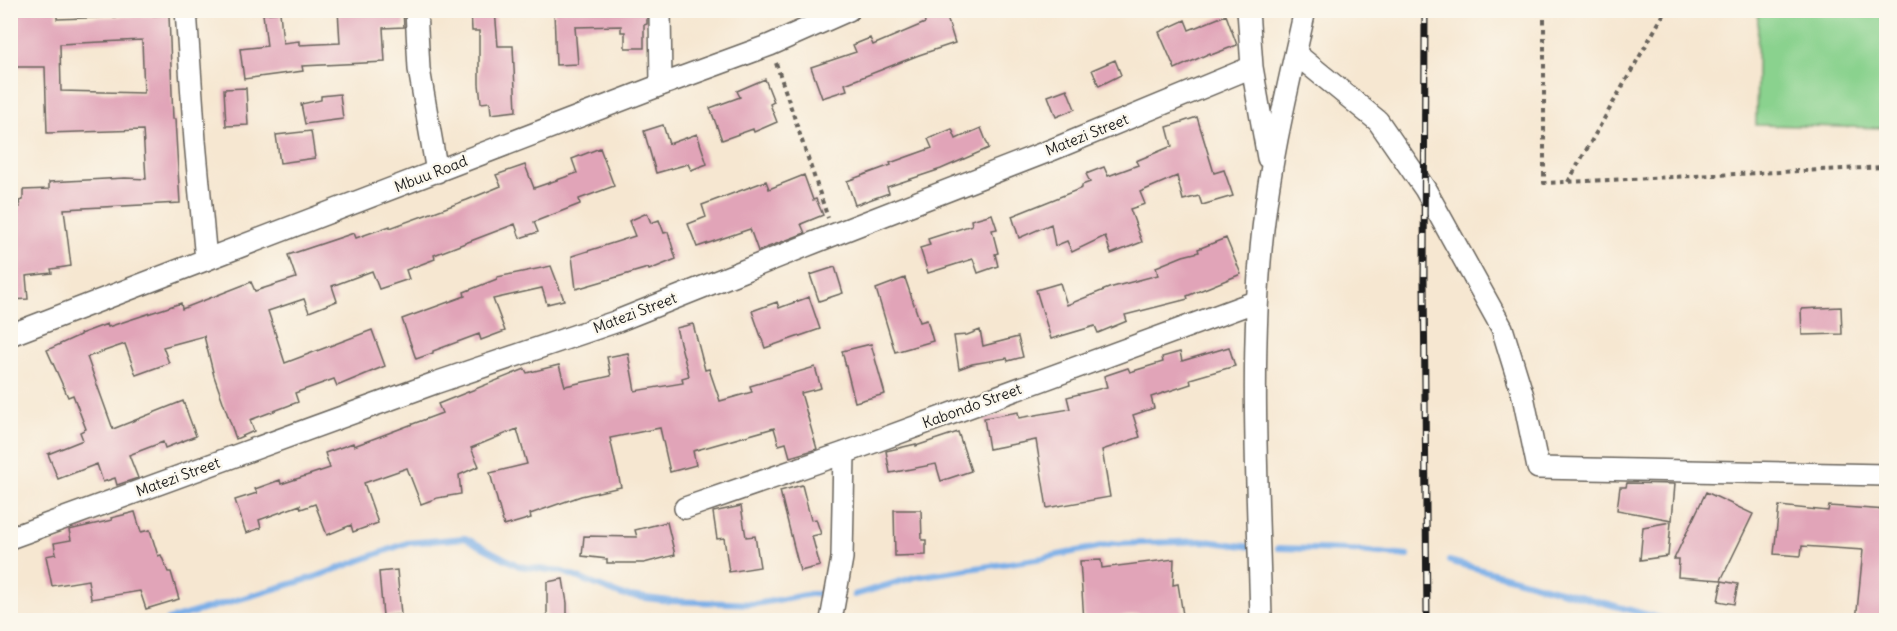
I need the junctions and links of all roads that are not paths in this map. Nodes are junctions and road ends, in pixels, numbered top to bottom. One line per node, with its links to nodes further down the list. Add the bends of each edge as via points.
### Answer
1 (186, 10): 12 (street)
2 (416, 10): 11 (street, via 418,69)
3 (660, 10): 9 (street)
4 (849, 10): 9 (street, Mbuu Road, via 770,45)
5 (1248, 10): 8 (street)
6 (1305, 10): 7 (street)
7 (1296, 54): 10 (street); 16 (street, via 1378,120 1425,189 1502,328 1523,396 1538,468)
8 (1252, 68): 10 (street); 18 (street, Matezi Street, via 615,322 435,383)
9 (661, 85): 11 (street, Mbuu Road)
10 (1270, 169): 13 (street)
11 (437, 171): 12 (street, Mbuu Road)
12 (206, 260): 14 (street, Mbuu Road)
13 (1257, 301): 15 (street, Kabondo Street); 20 (street)
14 (10, 334)
15 (844, 453): 17 (street, Kabondo Street); 19 (street, via 842,558)
16 (1887, 475)
17 (685, 508)
18 (10, 538)
19 (831, 621)
20 (1261, 621)

